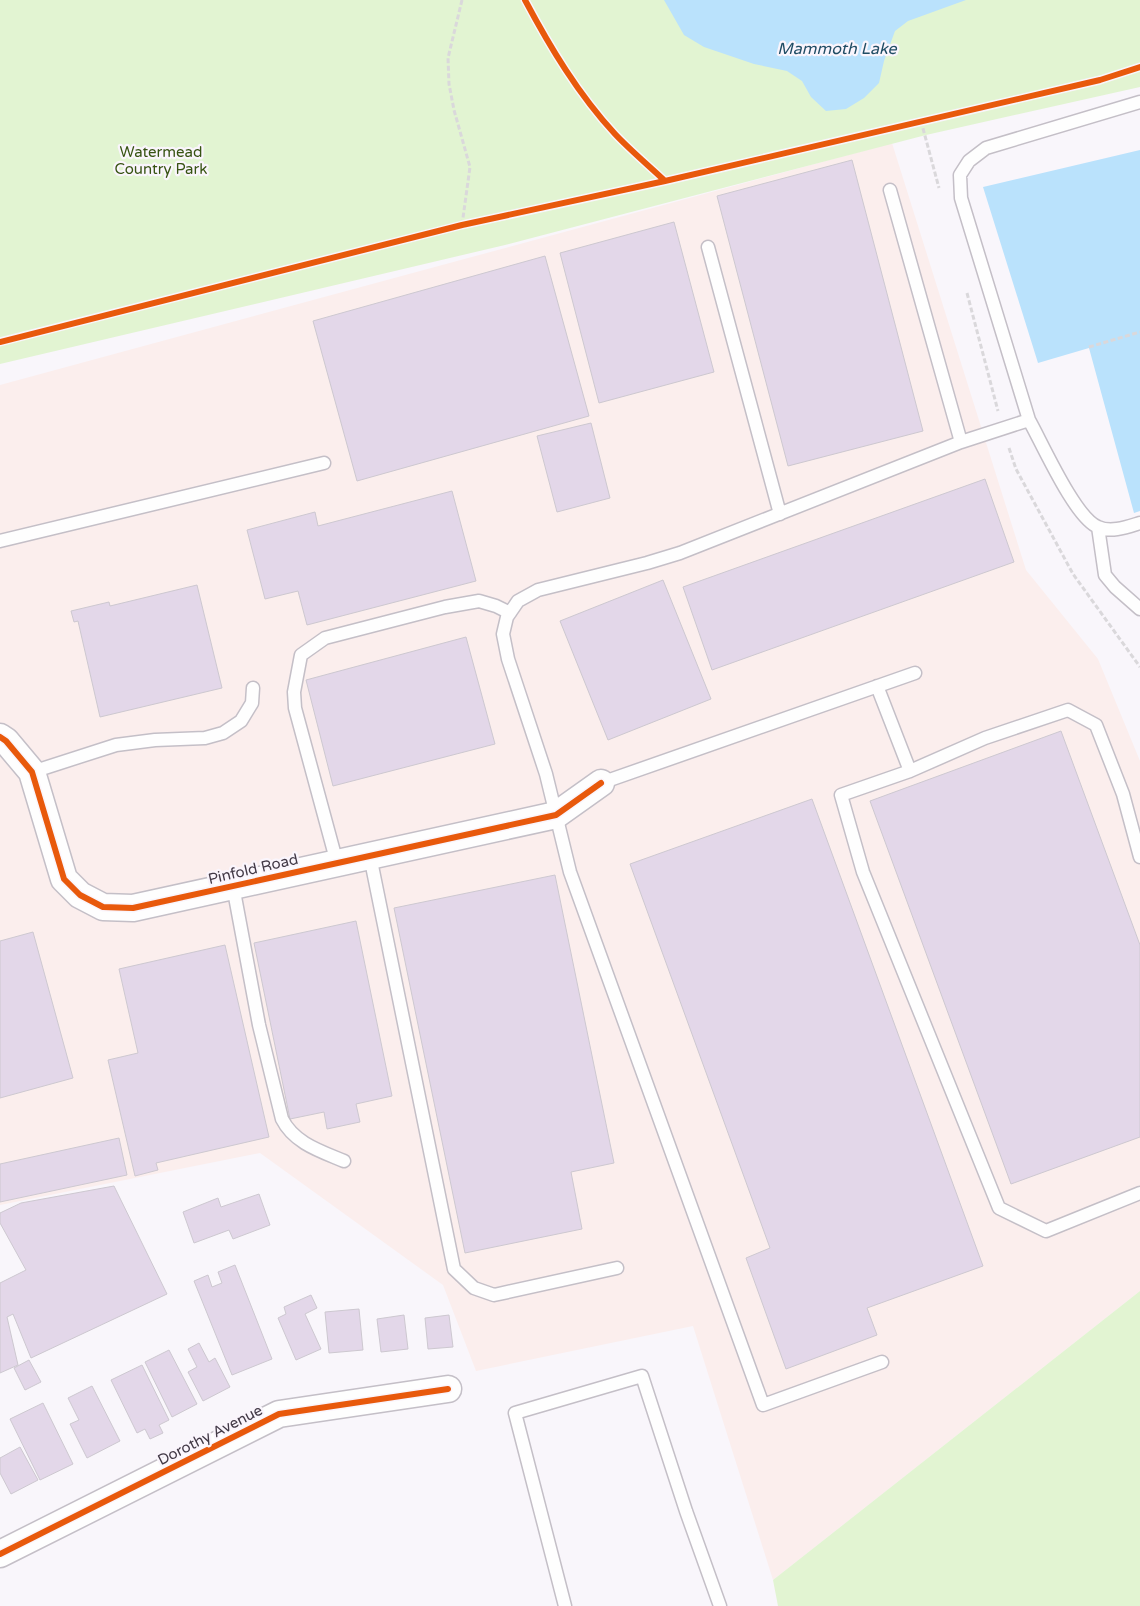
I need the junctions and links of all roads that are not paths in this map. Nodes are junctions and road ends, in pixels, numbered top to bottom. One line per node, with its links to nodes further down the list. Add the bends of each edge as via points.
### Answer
1 (1140, 102): 4 (lane, via 986,148 969,160 960,174 961,198)
2 (890, 190): 5 (lane)
3 (708, 246): 7 (lane)
4 (1029, 420): 5 (lane); 9 (lane, via 1080,512)
5 (961, 442): 7 (lane)
6 (324, 462): 10 (lane)
7 (780, 514): 12 (lane, via 680,553 538,590 518,601)
8 (1140, 523): 9 (lane, via 1116,530)
9 (1098, 527): 11 (lane, via 1105,575)
10 (0, 540)
11 (1140, 609)
12 (510, 613): 20 (lane, via 503,634 508,659); 23 (lane, via 479,601 445,607 325,638 301,655 296,672 295,708)
13 (915, 673): 14 (lane)
14 (877, 686): 17 (lane); 19 (lane)
15 (253, 688): 18 (lane, via 252,703 241,721 223,733 206,738 116,745)
16 (0, 737): 18 (street, Pinfold Road)
17 (910, 771): 22 (lane, via 985,738 1068,710 1096,725 1123,794); 26 (lane, via 840,795 863,872 999,1208 1046,1231)
18 (32, 772): 24 (street, Pinfold Road, via 64,879 80,895 103,907 133,908)
19 (601, 783): 20 (street, Pinfold Road)
20 (556, 814): 21 (street, Pinfold Road); 28 (lane, via 570,872 763,1405)
21 (370, 856): 23 (street, Pinfold Road); 27 (lane, via 454,1269 474,1288 494,1295)
22 (1140, 857)
23 (337, 863): 24 (street, Pinfold Road)
24 (232, 886): 25 (lane, via 259,1025 282,1119 294,1136)
25 (344, 1161)
26 (1140, 1193)
27 (616, 1268)
28 (882, 1362)
29 (448, 1389): 30 (street, Dorothy Avenue, via 279,1414)
30 (0, 1554)
31 (565, 1606): 32 (lane, via 515,1413 642,1376)
32 (720, 1606)

